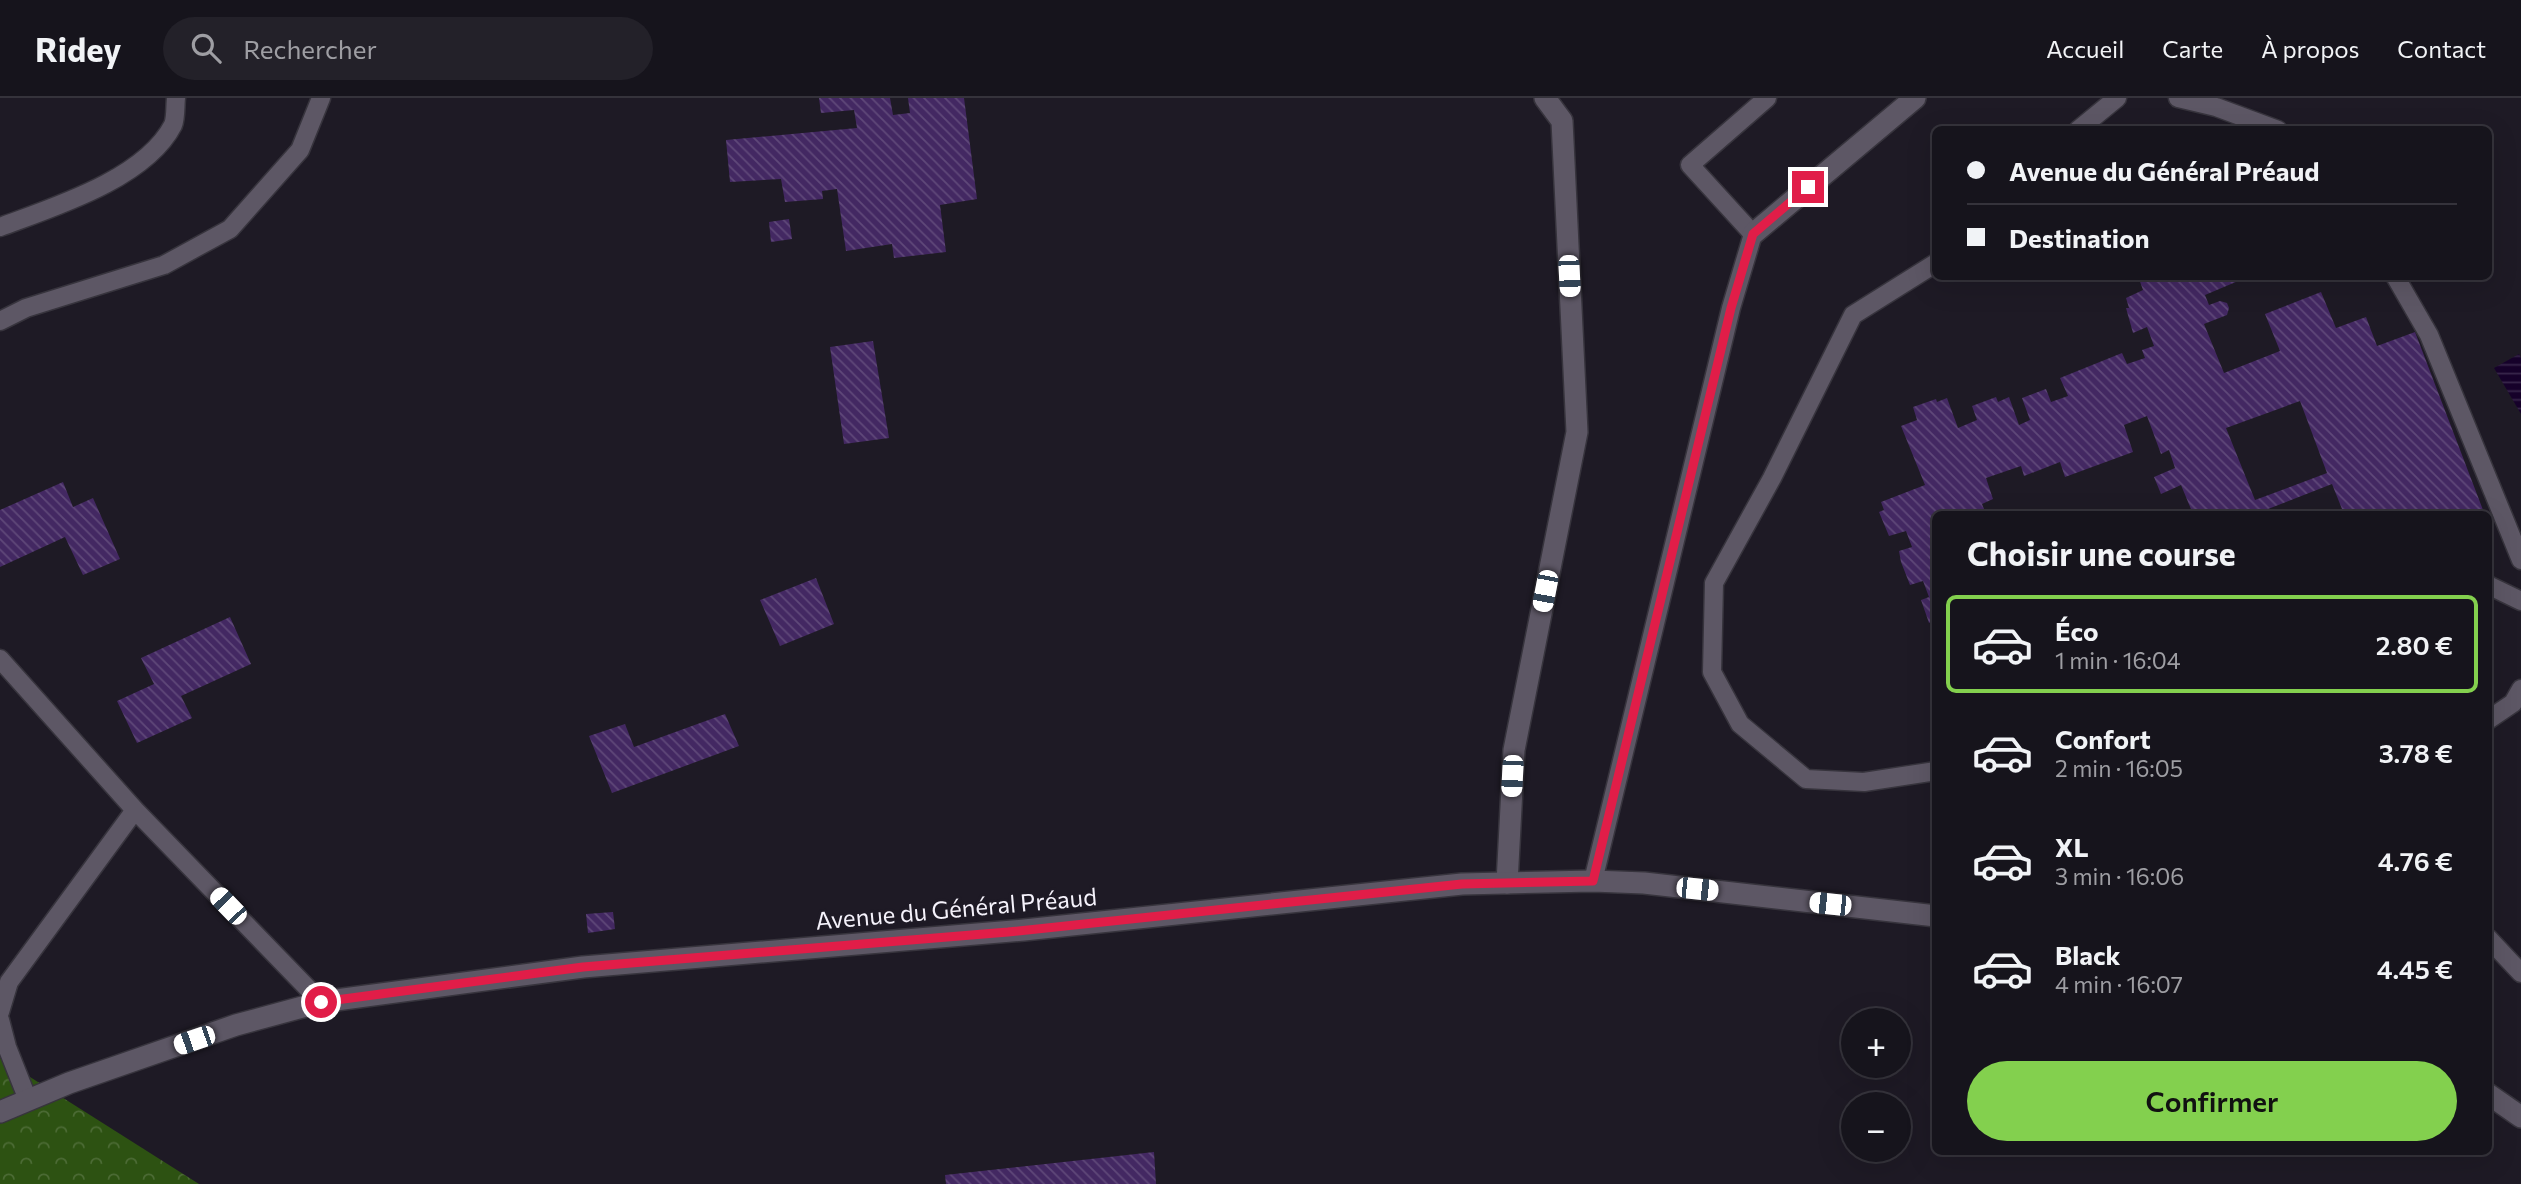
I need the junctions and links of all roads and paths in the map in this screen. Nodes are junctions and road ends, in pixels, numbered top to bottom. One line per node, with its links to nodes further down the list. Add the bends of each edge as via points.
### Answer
1 (176, 98): 10 (lane, via 174,123 148,156 93,192)
2 (321, 98): 14 (lane, via 300,150 230,229 164,265 26,308)
3 (1545, 98): 24 (street, via 1562,121 1577,432 1514,750)
4 (1767, 98): 11 (lane, via 1690,165)
5 (1915, 98): 11 (street)
6 (2117, 98): 8 (lane)
7 (2178, 98): 9 (lane)
8 (2083, 126)
9 (2267, 126)
10 (0, 227)
11 (1753, 234): 23 (lane, via 1731,308)
12 (1932, 266): 21 (lane, via 1853,315 1714,583 1712,672 1740,724 1807,779 1864,782)
13 (2397, 280): 15 (lane, via 2429,335)
14 (0, 321)
15 (2521, 560)
16 (2492, 587): 17 (lane)
17 (2521, 601)
18 (0, 659): 22 (lane)
19 (2521, 689): 20 (lane, via 2512,703)
20 (2492, 717)
21 (1932, 772)
22 (135, 810): 28 (lane); 29 (lane, via 9,982)
23 (1593, 881): 24 (street, Avenue du Général Préaud); 25 (street, Avenue du Général Préaud)
24 (1507, 883): 28 (street, Avenue du Général Préaud, via 583,967)
25 (1932, 916)
26 (2492, 942): 27 (lane)
27 (2521, 974)
28 (321, 1002): 32 (street, Avenue du Général Préaud, via 236,1025)
29 (0, 1012)
30 (0, 1020): 32 (lane)
31 (2492, 1097): 34 (street)
32 (28, 1100): 33 (street, Avenue du Général Préaud)
33 (0, 1112)
34 (2521, 1117)

